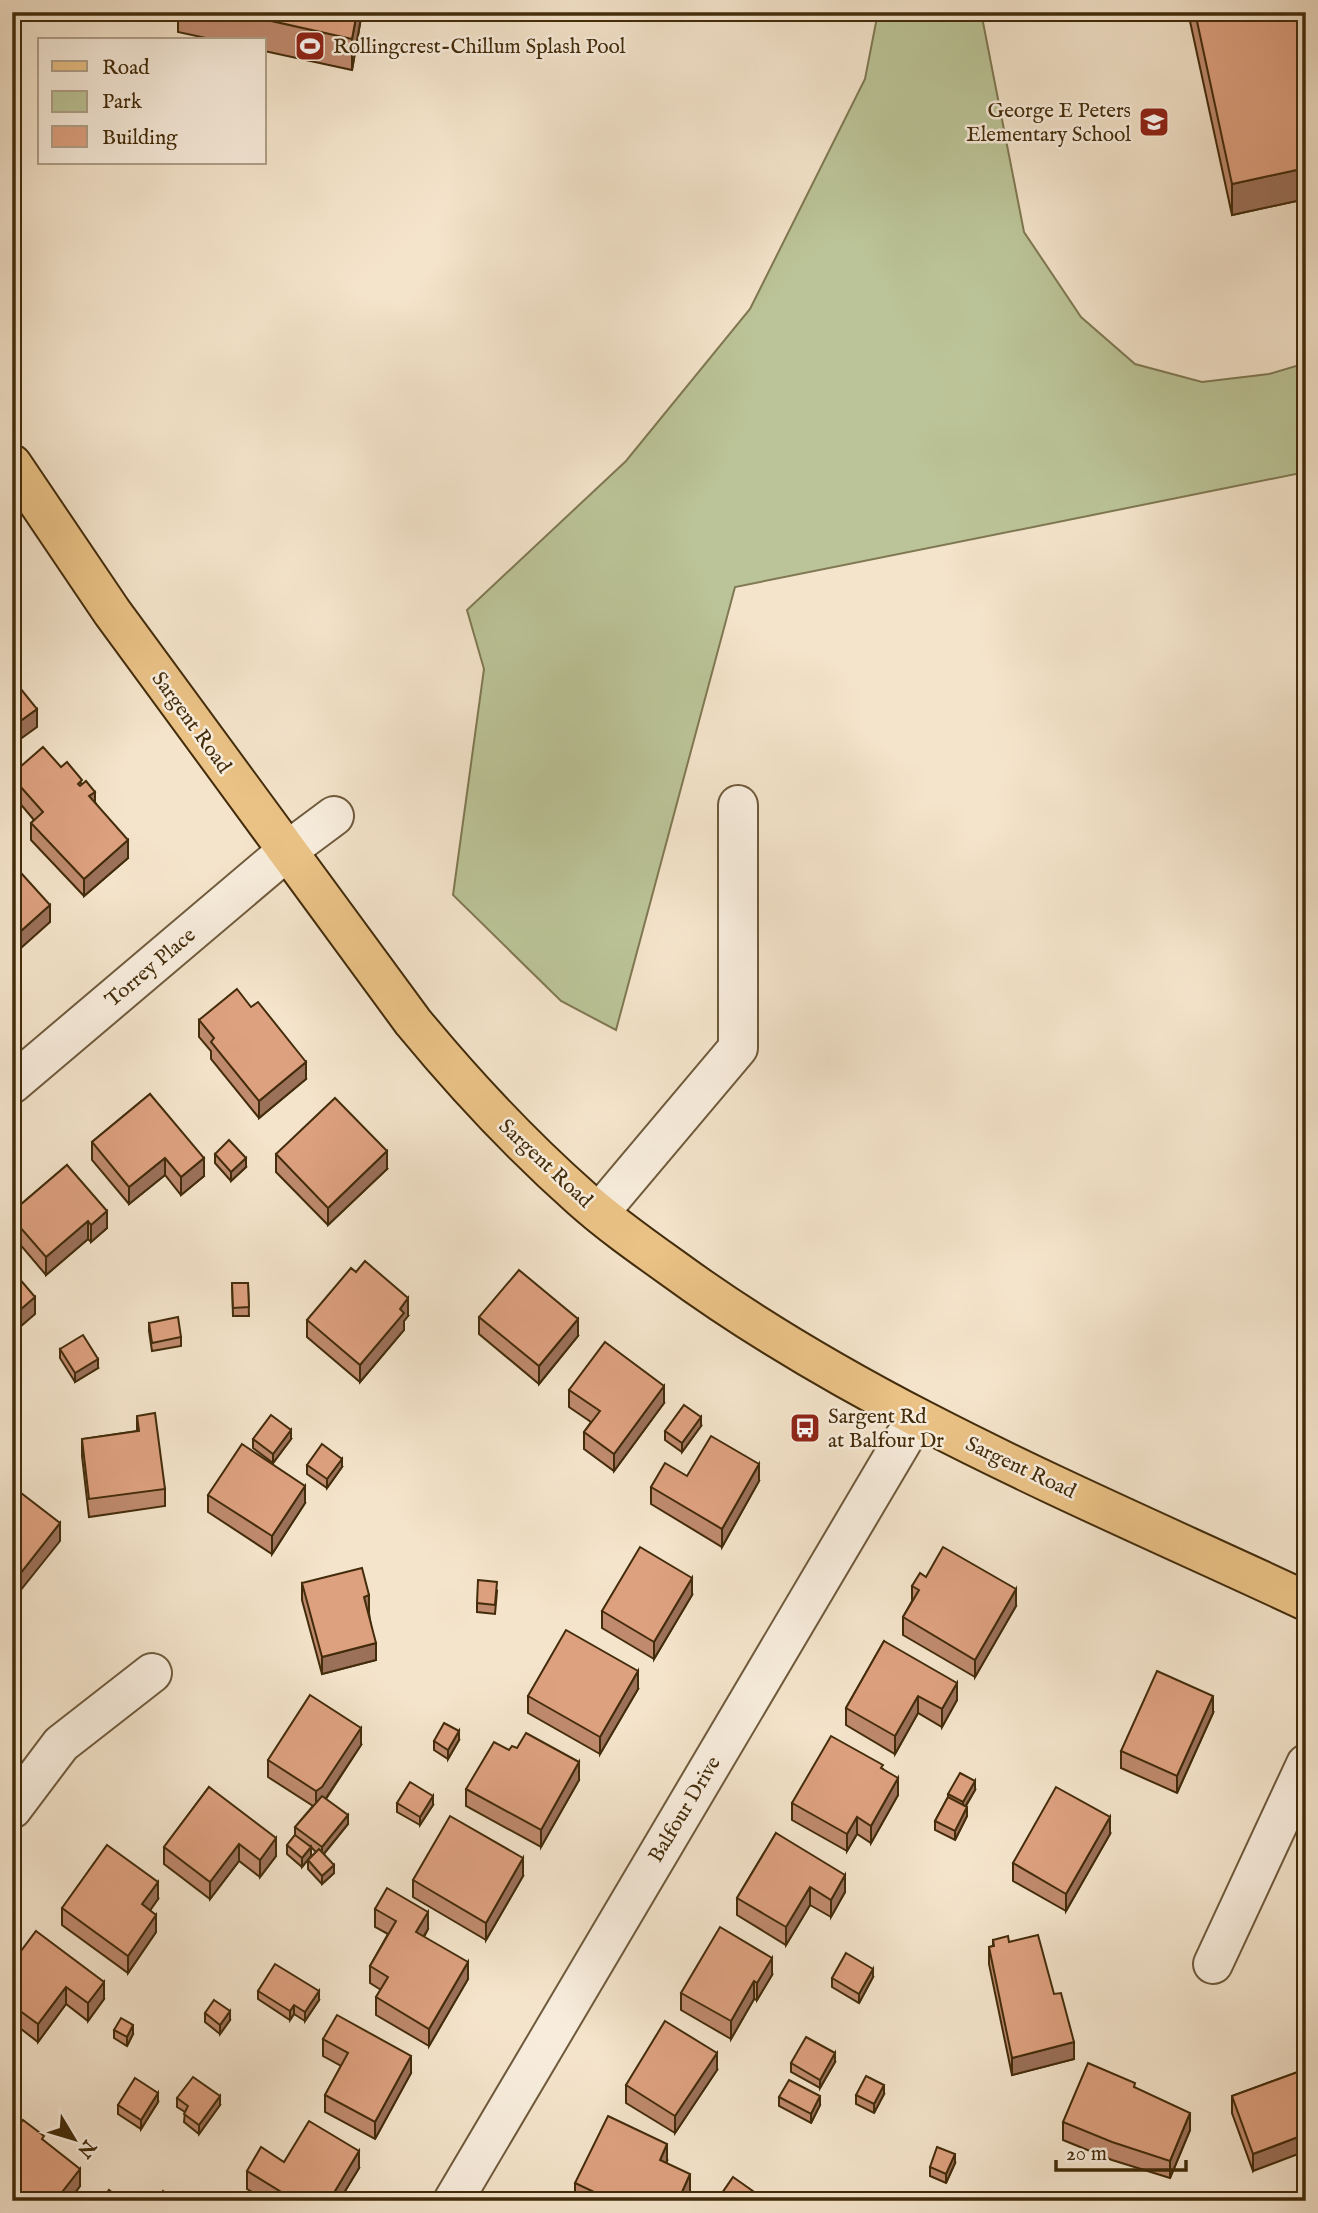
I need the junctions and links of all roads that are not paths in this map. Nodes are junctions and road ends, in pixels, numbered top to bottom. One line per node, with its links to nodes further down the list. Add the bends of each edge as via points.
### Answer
1 (12, 464): 4 (main road, Sargent Road, via 112,612)
2 (738, 805): 6 (street, via 738,1048)
3 (334, 816): 4 (street, Torrey Place)
4 (287, 851): 5 (street, Torrey Place); 6 (main road, Sargent Road, via 457,1074 520,1142)
5 (12, 1084)
6 (599, 1213): 7 (main road, Sargent Road, via 719,1302)
7 (916, 1418): 8 (main road, Sargent Road); 13 (street, Balfour Drive)
8 (1306, 1601)
9 (152, 1672): 11 (street, via 61,1744)
10 (1306, 1764): 12 (street)
11 (12, 1809)
12 (1213, 1964)
13 (453, 2201)

